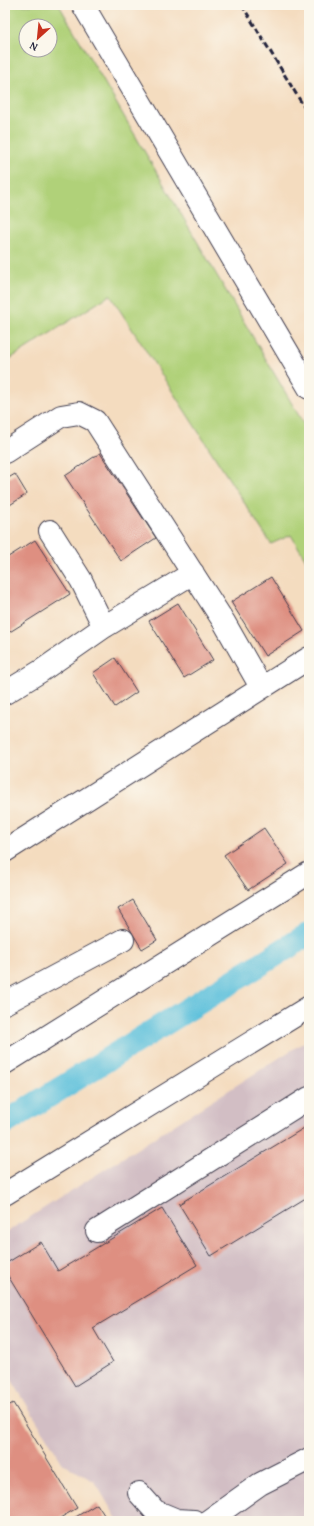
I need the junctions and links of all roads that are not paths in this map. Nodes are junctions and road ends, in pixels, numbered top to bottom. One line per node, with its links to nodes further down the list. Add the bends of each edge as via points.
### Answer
1 (82, 5): 2 (street)
2 (309, 388)
3 (5, 452): 5 (street, via 61,416 78,413 95,421)
4 (50, 531): 6 (street, via 81,580)
5 (193, 573): 6 (street); 8 (street)
6 (104, 627): 9 (street)
7 (309, 658): 8 (street)
8 (261, 687): 10 (street)
9 (5, 693)
10 (5, 852)
11 (309, 873): 15 (street)
12 (123, 940): 13 (street)
13 (5, 1003)
14 (309, 1007): 17 (street)
15 (5, 1063)
16 (309, 1098): 18 (street)
17 (5, 1194)
18 (96, 1231)
19 (309, 1458): 22 (street, via 260,1484)
20 (139, 1493): 21 (street, via 155,1511 177,1520)
21 (194, 1521)
22 (208, 1521)

